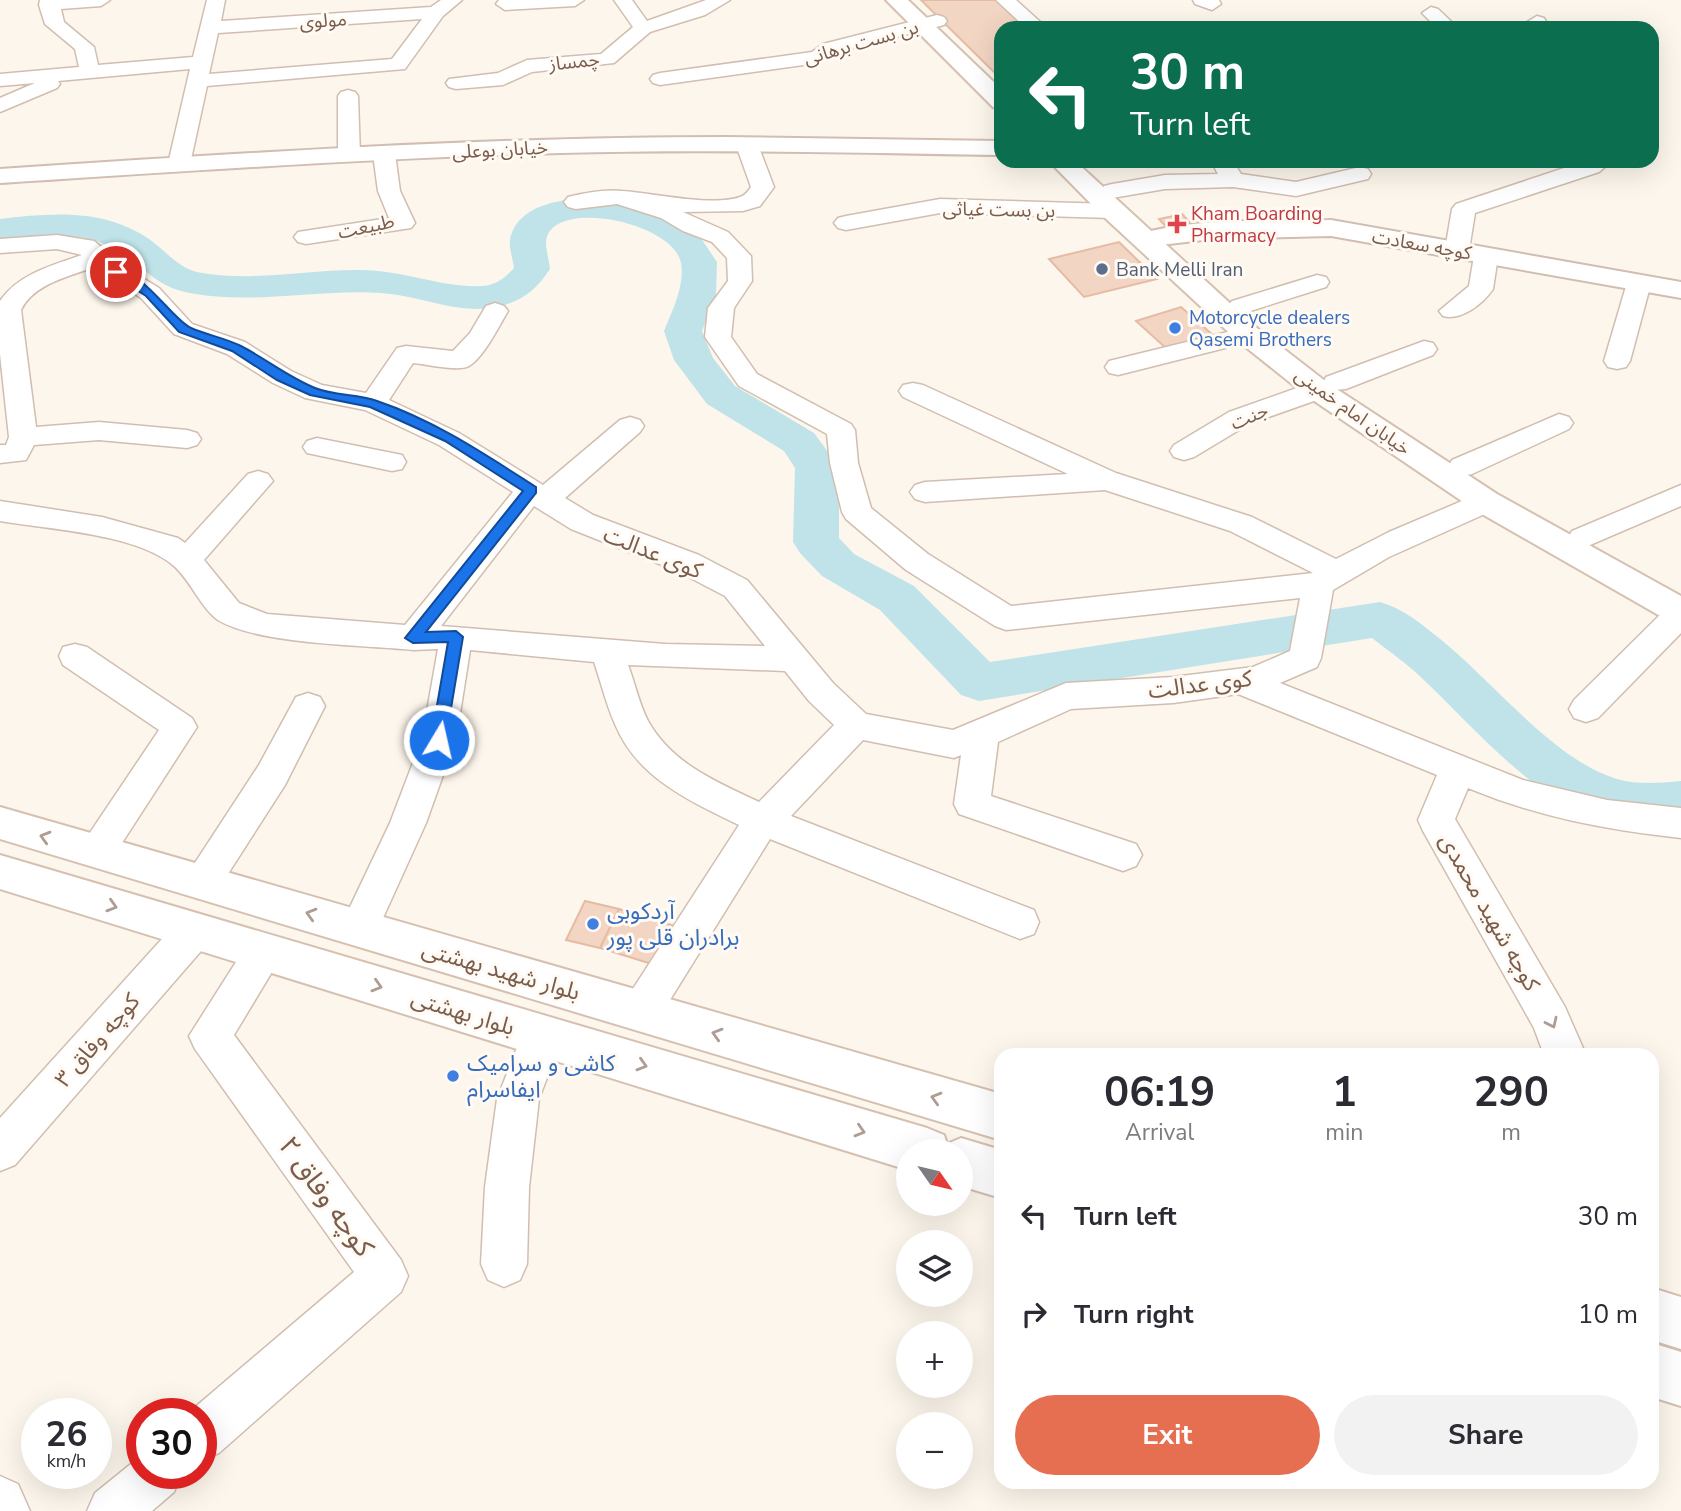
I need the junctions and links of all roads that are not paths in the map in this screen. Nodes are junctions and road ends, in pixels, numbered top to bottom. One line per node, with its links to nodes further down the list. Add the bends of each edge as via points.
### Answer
1 (101, 0): 10 (street)
2 (216, 0): 18 (street)
3 (453, 0): 13 (street)
4 (575, 0): 11 (street)
5 (623, 0): 19 (street)
6 (721, 0): 19 (street, چمساز)
7 (896, 0): 17 (main road)
8 (916, 0): 17 (main road)
9 (1035, 0): 12 (street)
10 (48, 2): 21 (street, via 55,24 85,47)
11 (505, 4)
12 (1010, 4): 15 (street)
13 (436, 12): 18 (street, مولوی); 20 (street, via 398,65)
14 (1431, 13): 16 (street)
15 (1029, 21)
16 (1440, 21)
17 (929, 23): 23 (street, بن بست برهانی, via 830,48 818,57); 24 (main road); 26 (main road)
18 (210, 28): 20 (street)
19 (643, 28): 25 (street, چمساز, via 607,59 527,66 503,79)
20 (200, 71): 21 (street); 33 (street)
21 (83, 72): 22 (street); 28 (street)
22 (0, 79)
23 (660, 79)
24 (994, 79)
25 (456, 83)
26 (994, 94)
27 (348, 96): 32 (street)
28 (0, 106)
29 (747, 145): 30 (main road, خیابان بوعلی); 31 (main road, خیابان بوعلی, via 562,146); 40 (street, via 763,187 752,201 695,206)
30 (994, 148)
31 (384, 154): 32 (main road, خیابان بوعلی); 44 (street, طبيعت, via 390,191 403,223)
32 (349, 156): 33 (main road, خیابان بوعلی)
33 (179, 164): 39 (main road, خیابان بوعلی)
34 (1070, 168): 41 (main road, خیابان امام خمینی)
35 (1086, 168): 41 (main road, خیابان امام خمینی)
36 (1588, 168): 47 (street, via 1464,209)
37 (1227, 171): 38 (street, بن بست غیاثی, via 1296,189); 41 (street, بن بست غیاثی, via 1166,182)
38 (1360, 174)
39 (0, 176)
40 (618, 197): 42 (street); 82 (street, via 669,213 720,237 739,256 740,281 721,308 718,337 748,380 841,430 857,512 917,562 1006,618)
41 (1112, 201): 43 (street, بن بست غیاثی, via 940,206); 45 (main road, خیابان امام خمینی); 56 (main road, خیابان امام خمینی)
42 (576, 202)
43 (846, 223)
44 (306, 237)
45 (1160, 237): 47 (main road, کوچه سعادت, via 1331,228); 53 (main road, خیابان امام خمینی)
46 (0, 246): 49 (street, کوی عدالت, via 57,242 86,246)
47 (1457, 250): 48 (main road, کوچه سعادت)
48 (1486, 256): 51 (main road, کوچه سعادت); 54 (street, via 1481,289)
49 (99, 257): 62 (street, کوی عدالت, via 150,293 183,329 236,348 314,392); 65 (street, via 21,289 11,300 8,310)
50 (1317, 282): 53 (street)
51 (1639, 283): 52 (main road, کوچه سعادت); 58 (street)
52 (1681, 290)
53 (1241, 306): 60 (main road, خیابان امام خمینی)
54 (1452, 310)
55 (495, 311): 62 (street, via 460,360 405,354)
56 (1248, 335): 59 (street); 60 (main road, خیابان امام خمینی)
57 (1424, 349): 60 (street, جنت)
58 (1617, 361)
59 (1118, 366)
60 (1327, 386): 68 (street, جنت, via 1239,418); 72 (main road, خیابان امام خمینی); 78 (main road, خیابان امام خمینی)
61 (913, 391): 74 (street)
62 (383, 408): 70 (street); 76 (street, کوی عدالت, via 449,439)
63 (1559, 423): 72 (street)
64 (630, 426): 76 (street)
65 (23, 437): 66 (street, via 99,431); 69 (street, via 16,454)
66 (187, 439)
67 (317, 447): 70 (street)
68 (1184, 451)
69 (0, 454)
70 (355, 455): 71 (street)
71 (393, 462)
72 (1462, 467): 80 (main road, خیابان امام خمینی)
73 (258, 481): 81 (street)
74 (1106, 481): 75 (street); 82 (street, via 1241,524)
75 (925, 492)
76 (538, 495): 86 (street); 89 (street, کوی عدالت, via 582,523 688,563 736,588)
77 (1681, 495): 80 (street)
78 (1486, 502): 82 (street, via 1397,540); 84 (main road, خیابان امام خمینی)
79 (0, 511): 81 (street, via 102,527 167,545)
80 (1583, 538): 83 (main road, خیابان امام خمینی)
81 (187, 560): 86 (street, via 228,611 264,625)
82 (1327, 578): 90 (street, کوی عدالت, via 1305,659 1258,679)
83 (1681, 590)
84 (1681, 613): 92 (street)
85 (456, 637): 86 (street); 87 (street); 104 (street, via 439,740 408,823)
86 (413, 638)
87 (607, 650): 89 (street); 96 (street, via 632,725 659,761 692,786)
88 (75, 656): 99 (street, via 180,727)
89 (795, 659): 93 (street, کوی عدالت)
90 (1240, 681): 94 (street, کوی عدالت, via 1066,696); 95 (street)
91 (307, 706): 102 (street, via 272,775)
92 (1586, 709)
93 (856, 725): 94 (street, کوی عدالت, via 954,744); 96 (street)
94 (982, 734): 100 (street, via 972,804)
95 (1458, 769): 98 (street, via 1531,796 1607,815); 109 (street, کوچه شهید محمدی, one-way to 109, via 1437,820 1551,1020)
96 (764, 821): 103 (street); 107 (street)
97 (0, 823): 99 (main road, بلوار شهید بهشتی, one-way to 97)
98 (1681, 823)
99 (96, 852): 102 (main road, بلوار شهید بهشتی)
100 (1123, 855)
101 (0, 872): 105 (main road, بلوار بهشتی, one-way to 105)
102 (202, 883): 104 (main road, بلوار شهید بهشتی, one-way to 102)
103 (1020, 922)
104 (359, 928): 107 (main road, بلوار شهید بهشتی)
105 (194, 931): 106 (main road, بلوار بهشتی); 112 (street, کوچه وفاق ۳)
106 (264, 952): 108 (main road, بلوار بهشتی, one-way to 108); 120 (street, کوچه وفاق ۲, via 210,1035 385,1276)
107 (641, 1011): 110 (main road, بلوار شهید بهشتی, one-way to 107)
108 (542, 1035): 111 (main road, بلوار بهشتی, one-way to 111); 115 (street, via 518,1099 507,1187)
109 (1562, 1048)
110 (994, 1115)
111 (896, 1143)
112 (0, 1150)
113 (973, 1166): 114 (main road)
114 (994, 1172)
115 (504, 1264)
116 (1659, 1316): 117 (main road)
117 (1681, 1323)
118 (1659, 1372): 119 (main road)
119 (1681, 1379)
120 (217, 1420)
121 (139, 1489): 124 (street)
122 (0, 1502): 123 (street)
123 (4, 1511)
124 (113, 1511)

